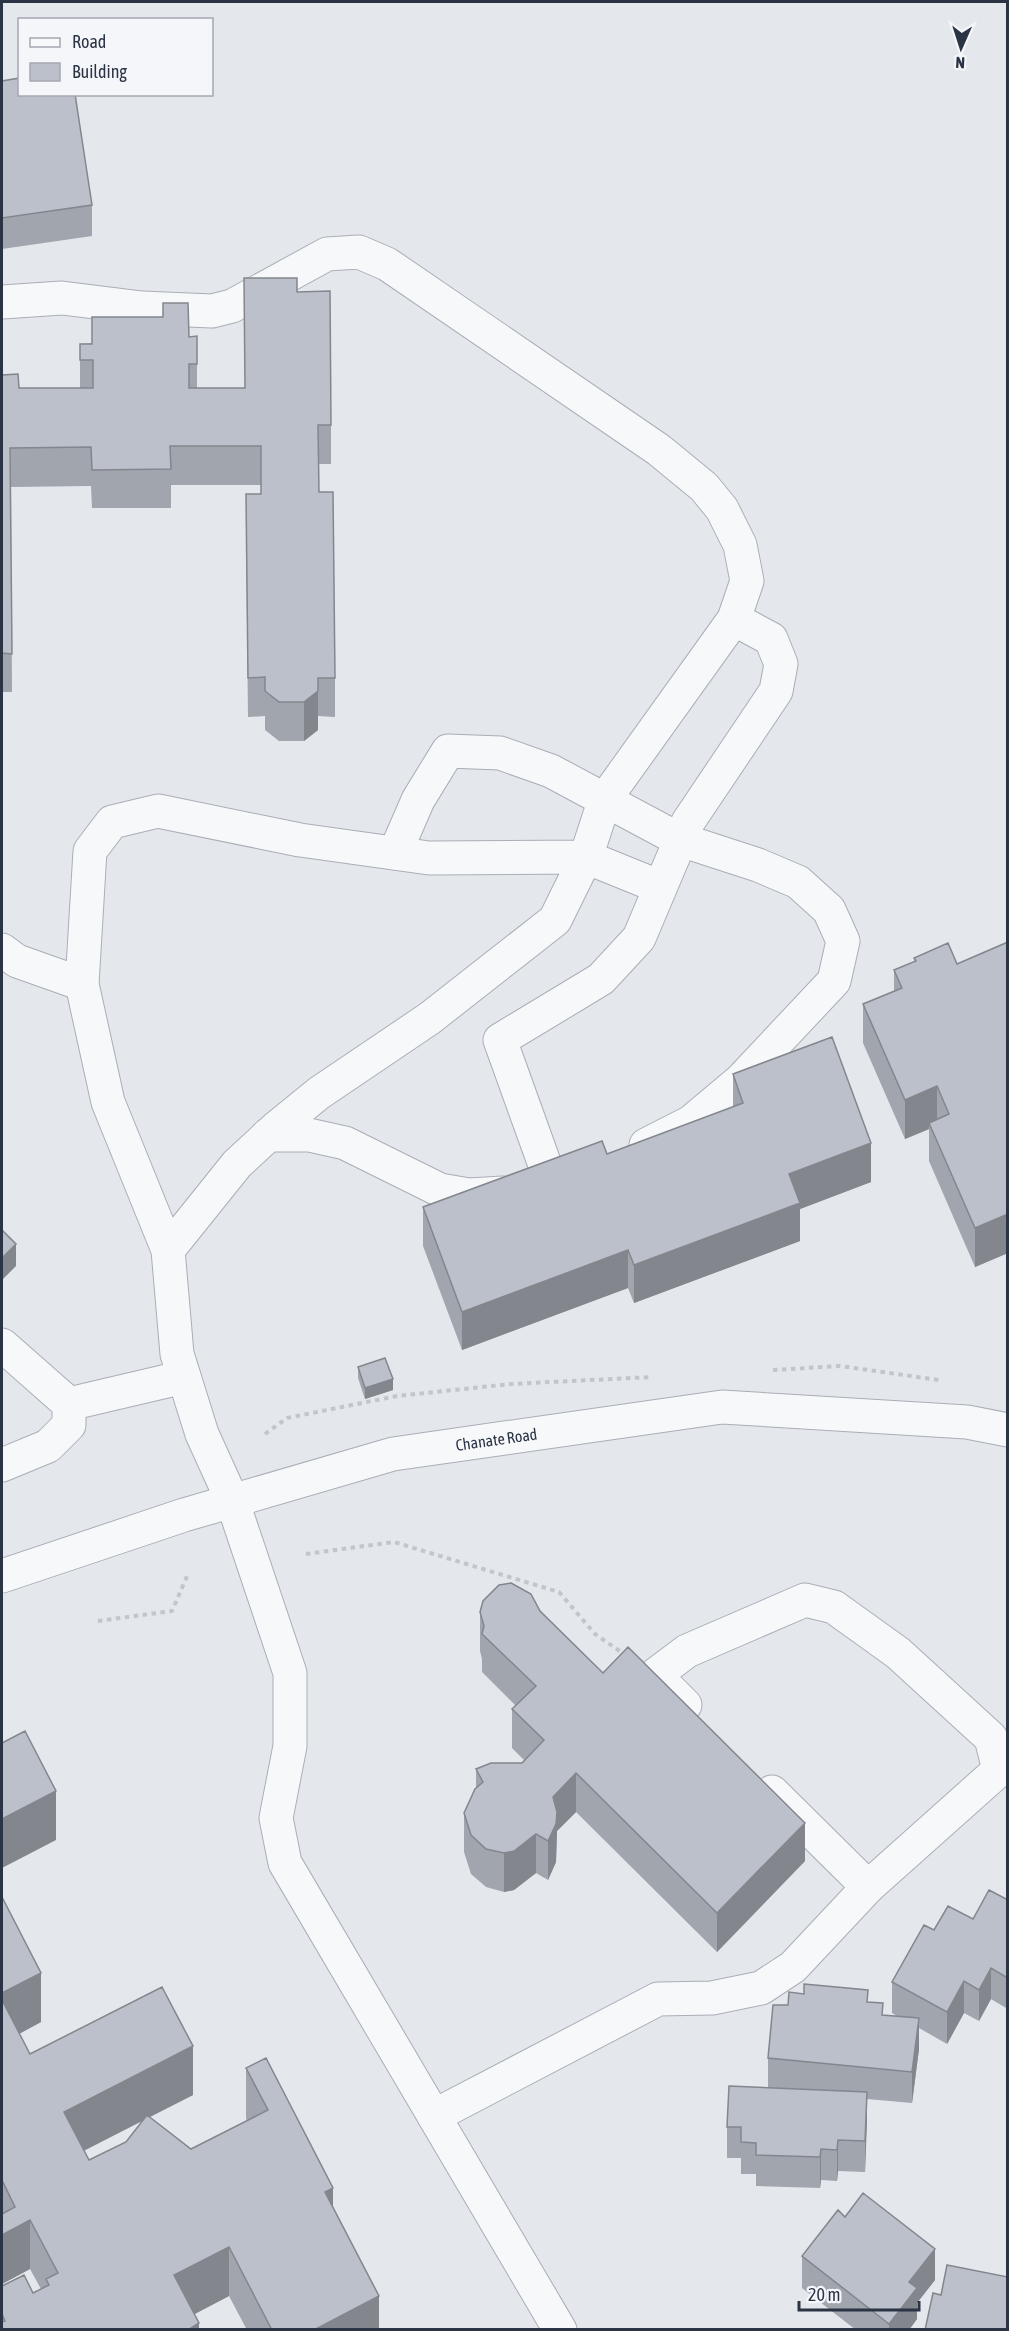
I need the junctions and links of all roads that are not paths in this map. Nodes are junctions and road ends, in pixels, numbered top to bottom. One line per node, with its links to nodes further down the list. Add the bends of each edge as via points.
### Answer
1 (2, 302): 2 (street, via 62,298 142,308 212,311 232,306 327,254 359,252 387,264 659,450 704,487 723,509 740,545 747,581)
2 (734, 619): 3 (street); 4 (street, via 771,639 781,664 776,691)
3 (605, 800): 4 (street); 5 (street, via 551,771 500,753 448,750 418,800); 6 (street)
4 (678, 839): 7 (street); 11 (street, via 798,882 829,910 843,941 834,981 740,1081 692,1122 638,1149)
5 (395, 853): 6 (street, via 429,858); 9 (street, via 300,840 158,811 112,822 90,850)
6 (586, 857): 7 (street); 10 (street, via 555,920 430,1018 319,1093)
7 (660, 887): 11 (street, via 639,938 601,979 500,1040)
8 (2, 950): 9 (street, via 17,962)
9 (82, 984): 12 (street, via 108,1102)
10 (268, 1135): 11 (street, via 309,1135 345,1143 440,1190 469,1195 503,1193); 12 (street, via 237,1164)
11 (550, 1179)
12 (168, 1250): 14 (street, via 177,1354)
13 (2, 1345): 15 (street)
14 (184, 1377): 15 (street); 18 (street, via 202,1434)
15 (69, 1404): 17 (street, via 69,1425 48,1446)
16 (1008, 1430): 18 (street, Chanate Road, via 967,1422 722,1407 393,1454)
17 (2, 1466)
18 (232, 1500): 19 (street, Chanate Road); 23 (street, via 290,1673 290,1746 276,1818 285,1863)
19 (2, 1576)
20 (704, 1724): 22 (street, via 655,1675 687,1651 805,1600 834,1607 898,1653 991,1738 999,1770)
21 (753, 1773): 22 (street)
22 (868, 1887): 23 (street, via 794,1967 761,1988 712,1998 658,1999)
23 (434, 2116): 24 (street)
24 (560, 2330)

